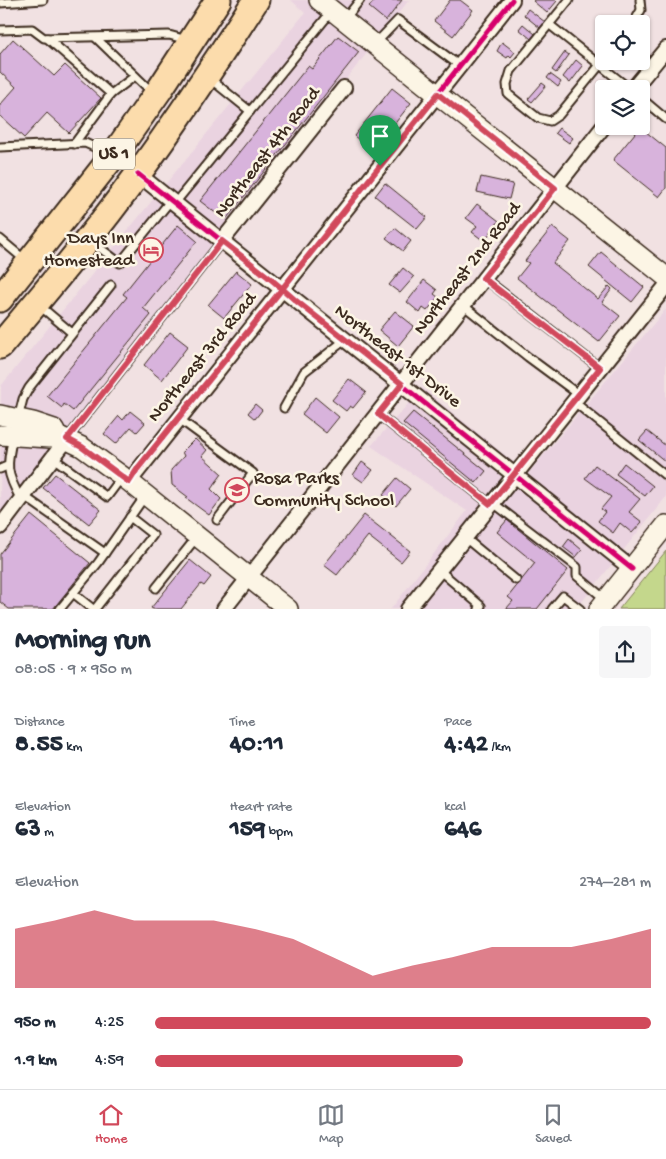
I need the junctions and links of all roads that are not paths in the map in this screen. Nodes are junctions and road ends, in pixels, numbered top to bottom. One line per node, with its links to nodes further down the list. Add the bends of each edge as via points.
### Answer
1 (43, 0): 9 (lane)
2 (218, 0): 16 (highway, US 1)
3 (234, 0): 31 (highway, via 189,71)
4 (256, 0): 24 (highway, US 1)
5 (360, 0): 10 (lane)
6 (512, 0): 20 (street, Northeast 3rd Road)
7 (569, 0): 12 (lane)
8 (640, 0): 11 (lane)
9 (0, 2)
10 (332, 10): 17 (street); 33 (lane)
11 (638, 15)
12 (550, 25): 19 (lane); 21 (lane, via 512,71 507,84 508,94 538,118 550,121 559,115)
13 (0, 30): 14 (lane, via 32,29)
14 (47, 38): 15 (lane); 28 (lane)
15 (96, 38): 16 (lane, via 169,35); 23 (lane)
16 (192, 42): 30 (highway, US 1)
17 (375, 45): 20 (lane, via 398,20); 29 (street)
18 (666, 48): 26 (street)
19 (595, 57)
20 (460, 66): 29 (street, Northeast 3rd Road)
21 (596, 70)
22 (611, 70): 25 (lane)
23 (135, 76): 28 (lane); 30 (lane)
24 (206, 76): 31 (highway, US 1); 33 (lane)
25 (621, 80)
26 (639, 80)
27 (344, 88): 44 (street, Northeast 4th Road)
28 (111, 94): 36 (lane)
29 (438, 94): 40 (street); 50 (street, Northeast 3rd Road)
30 (156, 96): 38 (highway, US 1)
31 (189, 102): 39 (highway, US 1)
32 (650, 106): 34 (lane)
33 (250, 111): 41 (lane)
34 (666, 119)
35 (597, 135): 40 (street, Northeast 2nd Road)
36 (74, 144): 37 (lane); 38 (lane, via 85,143)
37 (0, 147)
38 (113, 156): 45 (highway, US 1)
39 (138, 174): 41 (street, Northeast 1st Drive); 43 (highway, US 1)
40 (555, 188): 46 (street); 47 (street, Northeast 2nd Road)
41 (173, 202): 43 (lane, via 120,263); 44 (street, Northeast 1st Drive)
42 (0, 239): 45 (lane)
43 (88, 239): 52 (highway, US 1)
44 (222, 241): 50 (street, Northeast 1st Drive); 64 (lane)
45 (29, 263): 51 (highway, US 1)
46 (666, 277)
47 (483, 278): 53 (street, Northeast 2nd Road); 57 (lane)
48 (111, 285): 54 (lane)
49 (666, 286): 57 (street)
50 (282, 289): 55 (street, Northeast 1st Drive); 62 (street, Northeast 3rd Road)
51 (0, 300)
52 (36, 303): 54 (lane); 56 (highway, US 1)
53 (463, 305): 58 (street, Northeast 2nd Road); 59 (lane)
54 (72, 333): 63 (lane, via 26,393)
55 (345, 340): 58 (street, Northeast 1st Drive); 60 (lane, via 304,372)
56 (0, 346)
57 (600, 368): 59 (street)
58 (402, 384): 61 (street, Northeast 2nd Road); 67 (street, Northeast 1st Drive)
59 (576, 398): 67 (street); 68 (lane)
60 (284, 408)
61 (378, 414): 72 (lane); 82 (street, Northeast 2nd Road)
62 (178, 418): 69 (street, Northeast 3rd Road); 74 (lane, via 253,473)
63 (8, 426): 64 (street, via 50,438); 66 (lane)
64 (62, 437): 65 (street); 69 (street, via 82,447)
65 (54, 458): 69 (lane, via 107,497); 71 (street)
66 (4, 467): 71 (lane)
67 (514, 474): 72 (street); 80 (street, Northeast 1st Drive)
68 (666, 476)
69 (125, 479): 70 (street)
70 (145, 496): 73 (lane); 77 (street)
71 (22, 498): 76 (street); 79 (lane)
72 (491, 503): 78 (street); 86 (lane, via 577,566 577,576)
73 (130, 517): 79 (lane); 89 (lane, via 153,535)
74 (217, 520)
75 (666, 525): 80 (street)
76 (0, 527)
77 (197, 537): 82 (street); 84 (lane)
78 (464, 537): 81 (street); 83 (lane)
79 (105, 553): 85 (lane)
80 (632, 569): 86 (street)
81 (439, 570): 87 (street); 92 (lane, via 481,606)
82 (249, 578): 90 (street, Northeast 2nd Road); 91 (street)
83 (516, 580)
84 (156, 588)
85 (73, 593): 88 (lane); 89 (lane)
86 (603, 604)
87 (412, 608)
88 (60, 609)
89 (94, 609)
90 (224, 609)
91 (288, 609)
92 (478, 609)
93 (552, 609): 94 (lane, via 563,596)
94 (580, 609)

